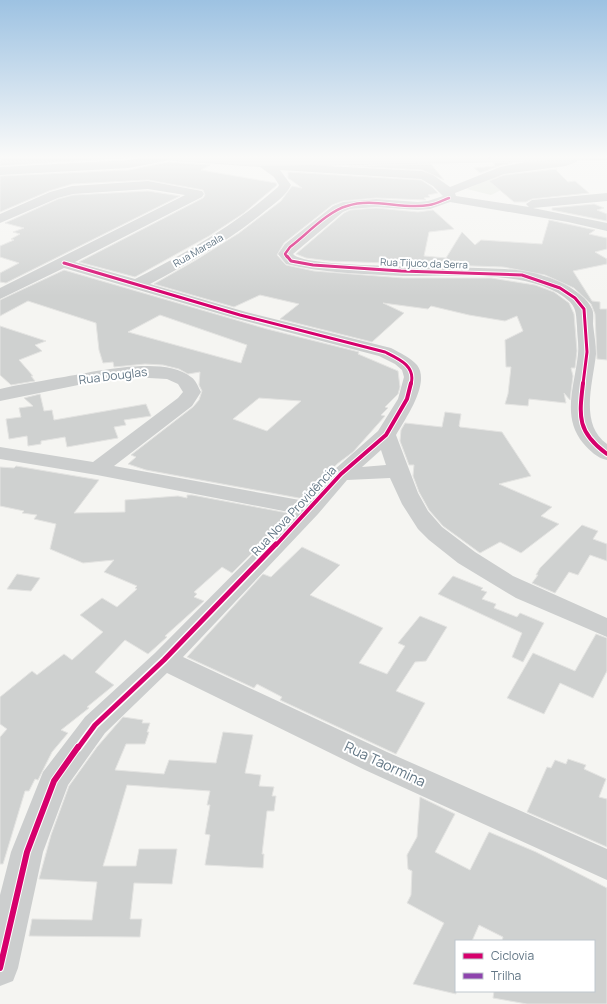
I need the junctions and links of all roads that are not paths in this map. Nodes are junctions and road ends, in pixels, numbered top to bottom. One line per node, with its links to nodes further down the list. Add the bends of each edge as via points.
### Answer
1 (37, 203): 8 (street)
2 (181, 203): 10 (street)
3 (267, 203): 11 (street, Rua Marsala, via 211,243)
4 (434, 203): 16 (street, Rua Tijuco da Serra, via 418,206 364,203 342,207 290,246 284,254 291,261 313,265 401,272 515,274 538,279 560,288 584,309 587,352 581,423 596,446)
5 (481, 203): 7 (street)
6 (547, 203): 7 (street)
7 (496, 207): 9 (street, via 573,218)
8 (0, 220)
9 (607, 227)
10 (64, 263): 11 (street, Rua Nova Providência); 12 (street)
11 (136, 285): 14 (street, Rua Nova Providência, via 385,352 401,360 410,368 412,386)
12 (0, 294)
13 (0, 395): 17 (street, Rua Douglas, via 136,371 168,373 190,385 192,392 185,402)
14 (386, 435): 18 (street); 19 (street, Rua Nova Providência)
15 (0, 453): 17 (street)
16 (607, 454)
17 (97, 469): 20 (street)
18 (398, 472): 19 (street, Rua Nova Providência); 21 (street, via 426,524 476,566 529,595)
19 (341, 474): 20 (street, Rua Nova Providência)
20 (310, 509): 22 (street, Rua Nova Providência)
21 (607, 628)
22 (164, 660): 23 (street, Rua Taormina); 24 (street, Rua Nova Providência, via 95,725 54,781 27,852)
23 (607, 865)
24 (0, 968)

